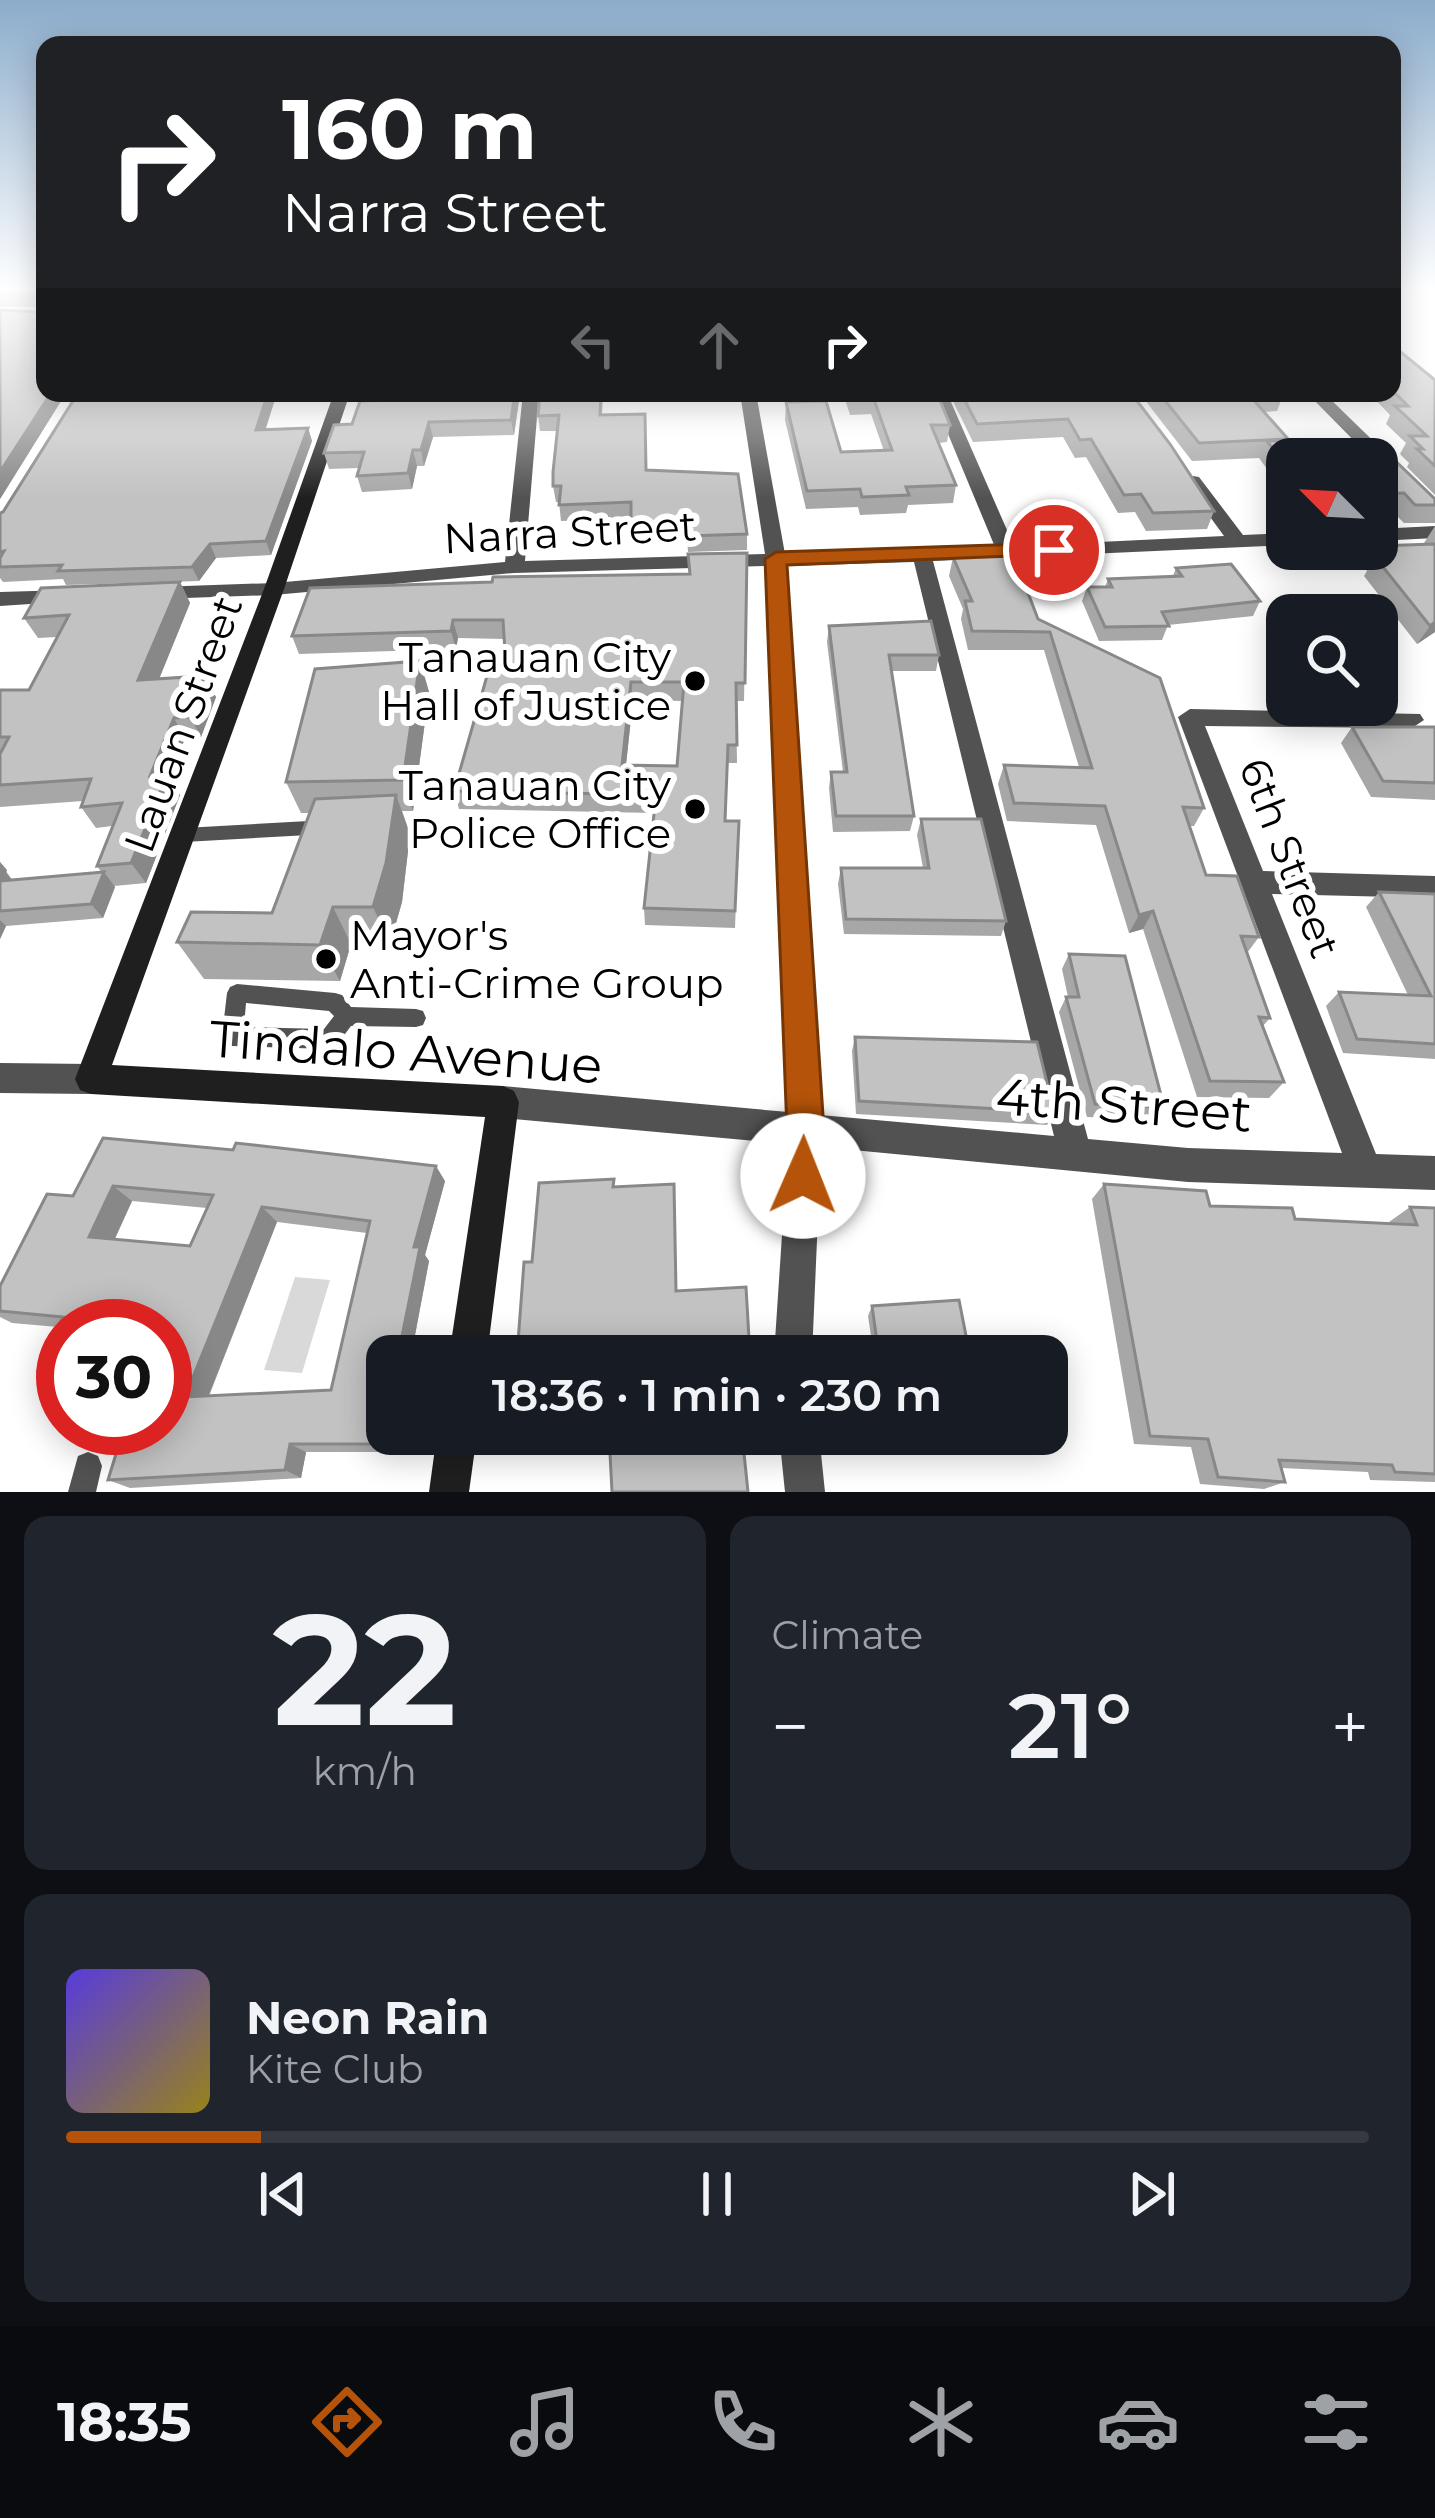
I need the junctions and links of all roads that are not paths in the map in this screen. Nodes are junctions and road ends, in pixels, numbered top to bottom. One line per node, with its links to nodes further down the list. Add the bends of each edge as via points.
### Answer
1 (339, 402): 16 (street, Lauan Street)
2 (530, 402): 15 (street)
3 (750, 402): 14 (street)
4 (943, 402): 12 (street)
5 (1324, 402): 7 (street)
6 (1182, 467): 11 (street)
7 (1435, 511)
8 (1435, 532): 9 (street)
9 (1398, 534)
10 (1266, 540): 11 (street, Narra Street)
11 (1238, 542): 12 (street, Narra Street)
12 (1007, 552): 13 (street, Narra Street)
13 (922, 556): 14 (street, Narra Street); 31 (street)
14 (776, 559): 15 (street, Narra Street); 30 (street)
15 (514, 567): 16 (street, Narra Street)
16 (274, 590): 17 (street, Narra Street); 22 (street, Lauan Street)
17 (137, 594)
18 (92, 596): 19 (street)
19 (0, 598)
20 (1412, 720): 23 (street, 6th Street, via 1190,716)
21 (347, 826): 22 (lane)
22 (184, 835): 28 (street, Lauan Street)
23 (1255, 882): 24 (street); 32 (street, 6th Street)
24 (1435, 887)
25 (346, 1016): 25 (lane, via 335,1002 236,993 232,1036 329,1039); 26 (lane)
26 (416, 1018)
27 (0, 1078): 28 (street, Tindalo Avenue)
28 (91, 1079): 29 (street, Tindalo Avenue)
29 (502, 1102): 30 (street, Tindalo Avenue); 34 (street)
30 (806, 1131): 31 (street, 4th Street); 35 (street)
31 (1076, 1154): 32 (street, 4th Street)
32 (1365, 1169): 33 (street, 4th Street)
33 (1435, 1173)
34 (471, 1335)
35 (795, 1335)
36 (454, 1455): 38 (street)
37 (801, 1455): 39 (street)
38 (449, 1492)
39 (805, 1492)

